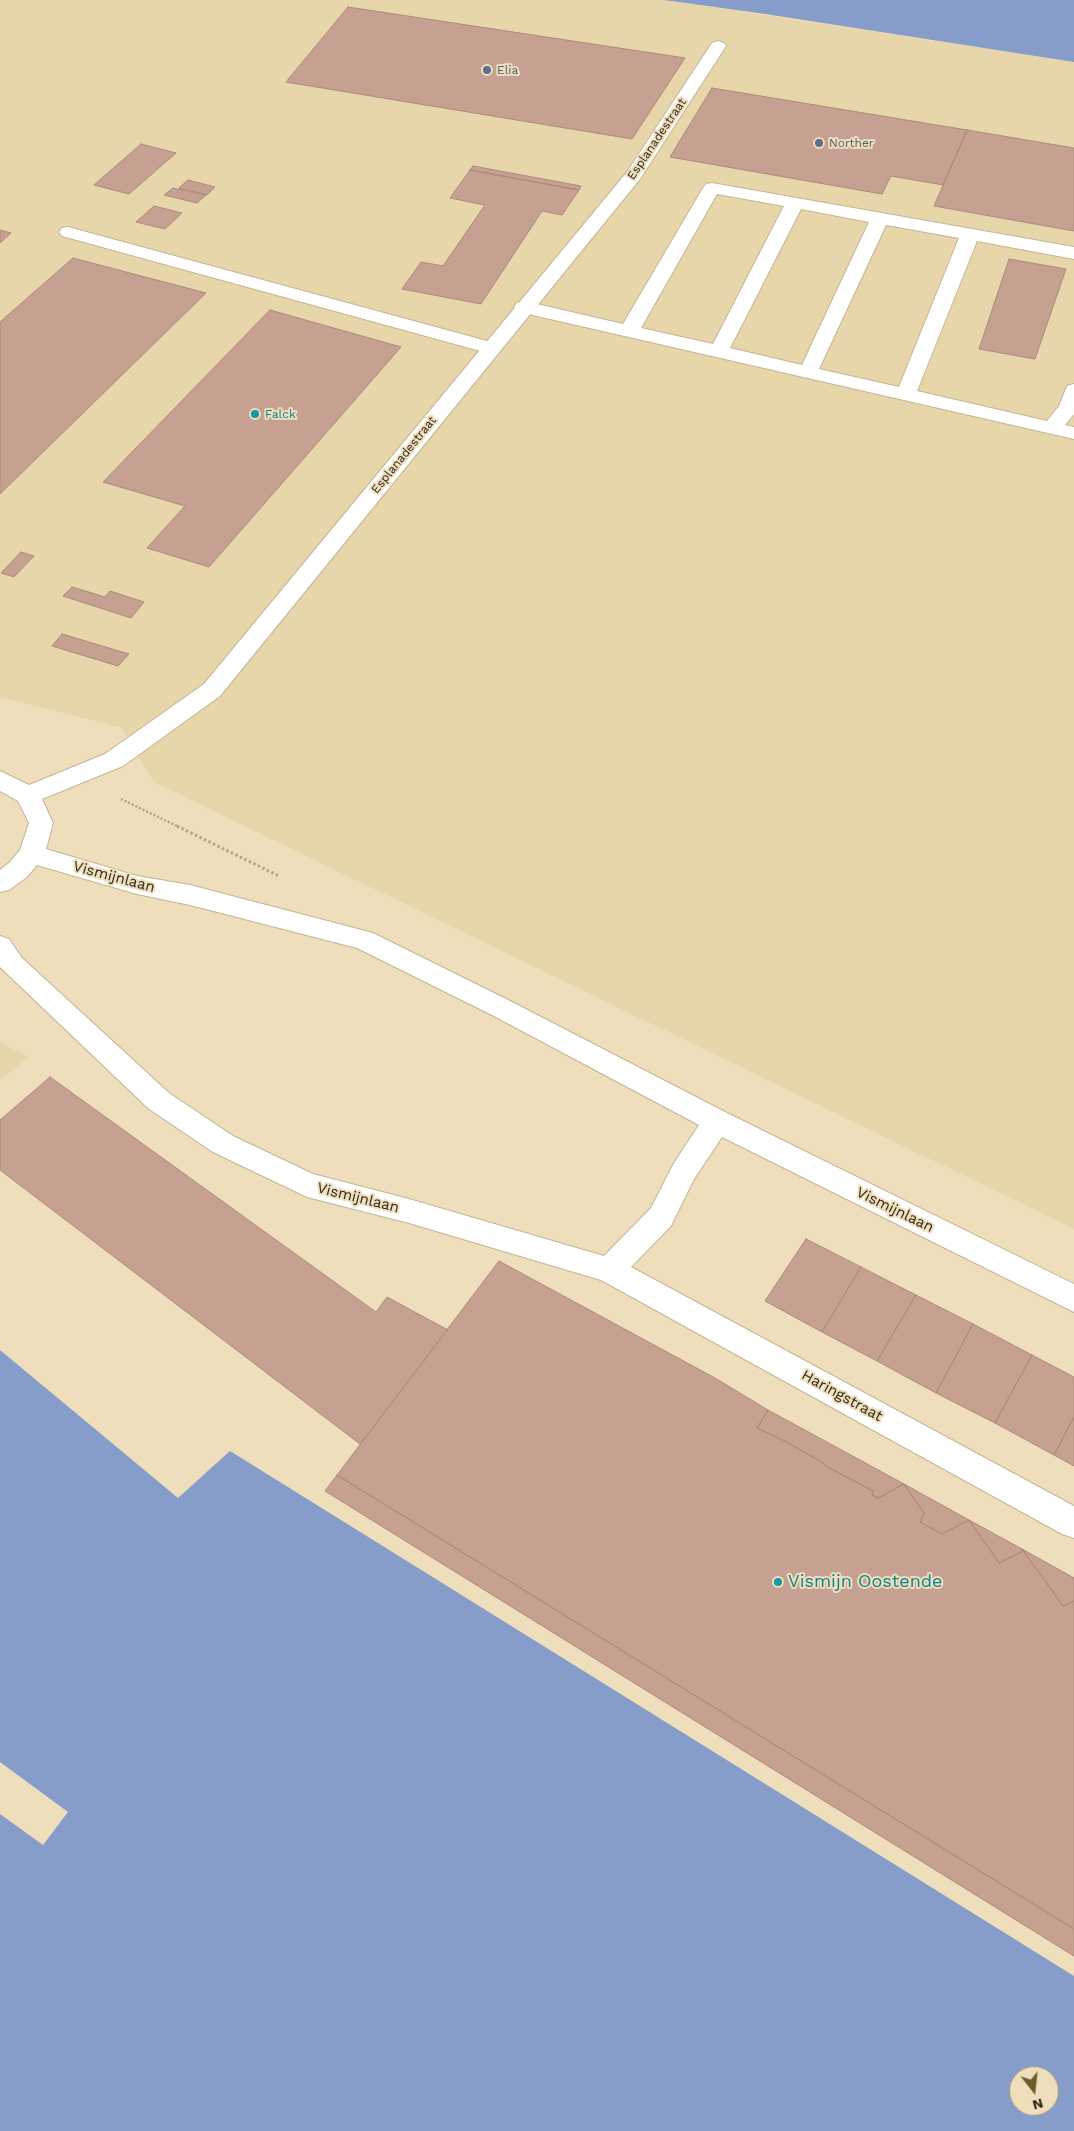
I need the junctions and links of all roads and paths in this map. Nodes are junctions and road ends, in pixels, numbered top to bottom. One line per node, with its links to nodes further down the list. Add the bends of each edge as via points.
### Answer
1 (718, 46): 7 (street, Esplanadestraat, via 634,174)
2 (795, 203): 3 (street); 8 (street, via 712,188); 10 (street)
3 (880, 218): 5 (street); 11 (street)
4 (68, 232): 9 (street)
5 (970, 234): 6 (street); 13 (street)
6 (1074, 253)
7 (524, 307): 8 (street); 9 (street, Esplanadestraat)
8 (629, 331): 10 (street)
9 (491, 348): 17 (street, Esplanadestraat, via 212,690 114,760)
10 (719, 351): 11 (street)
11 (808, 372): 13 (street)
12 (1074, 390): 14 (street, via 1069,407)
13 (906, 394): 14 (street)
14 (1052, 428): 15 (street)
15 (1074, 433)
16 (0, 780): 17 (street)
17 (28, 795): 18 (street, via 41,823)
18 (32, 854): 19 (street); 21 (street, Vismijnlaan, via 137,885 190,895 364,940)
19 (0, 883)
20 (0, 946): 22 (street, Vismijnlaan, via 13,965 159,1101 223,1144 307,1185 409,1211)
21 (717, 1121): 22 (street, via 684,1171 661,1217); 23 (street, Vismijnlaan)
22 (609, 1270): 24 (street, Haringstraat)
23 (1074, 1299)
24 (1074, 1523)

